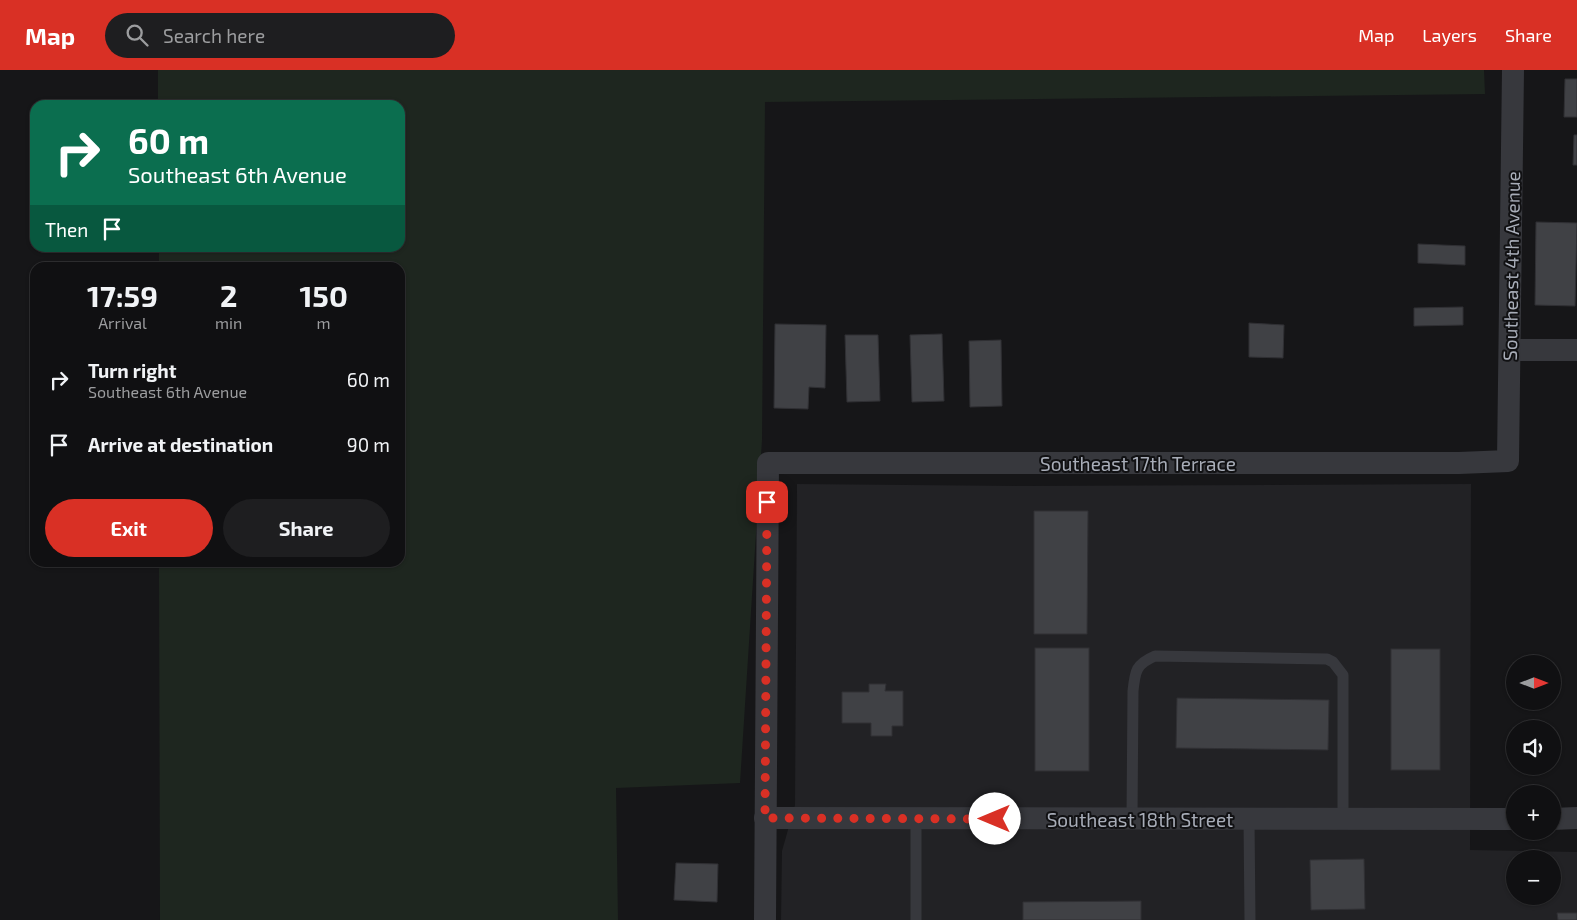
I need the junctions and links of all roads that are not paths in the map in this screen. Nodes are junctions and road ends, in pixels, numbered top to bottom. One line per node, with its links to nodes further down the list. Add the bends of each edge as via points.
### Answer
1 (1513, 70): 2 (street, Southeast 4th Avenue)
2 (1510, 350): 3 (street); 4 (street, Southeast 4th Avenue)
3 (1577, 350)
4 (1508, 461): 5 (street, Southeast 17th Terrace, via 768,463)
5 (765, 818): 7 (street, Southeast 18th Street); 13 (street)
6 (1577, 818): 12 (street)
7 (916, 819): 8 (street, Southeast 18th Street); 14 (lane)
8 (1132, 819): 9 (street, Southeast 18th Street); 10 (lane, via 1134,674 1146,659 1155,656 1327,659 1333,662 1343,675)
9 (1250, 819): 10 (street, Southeast 18th Street); 15 (lane)
10 (1343, 819): 11 (street, Southeast 18th Street)
11 (1506, 819)
12 (1561, 819)
13 (765, 920)
14 (916, 920)
15 (1250, 920)

